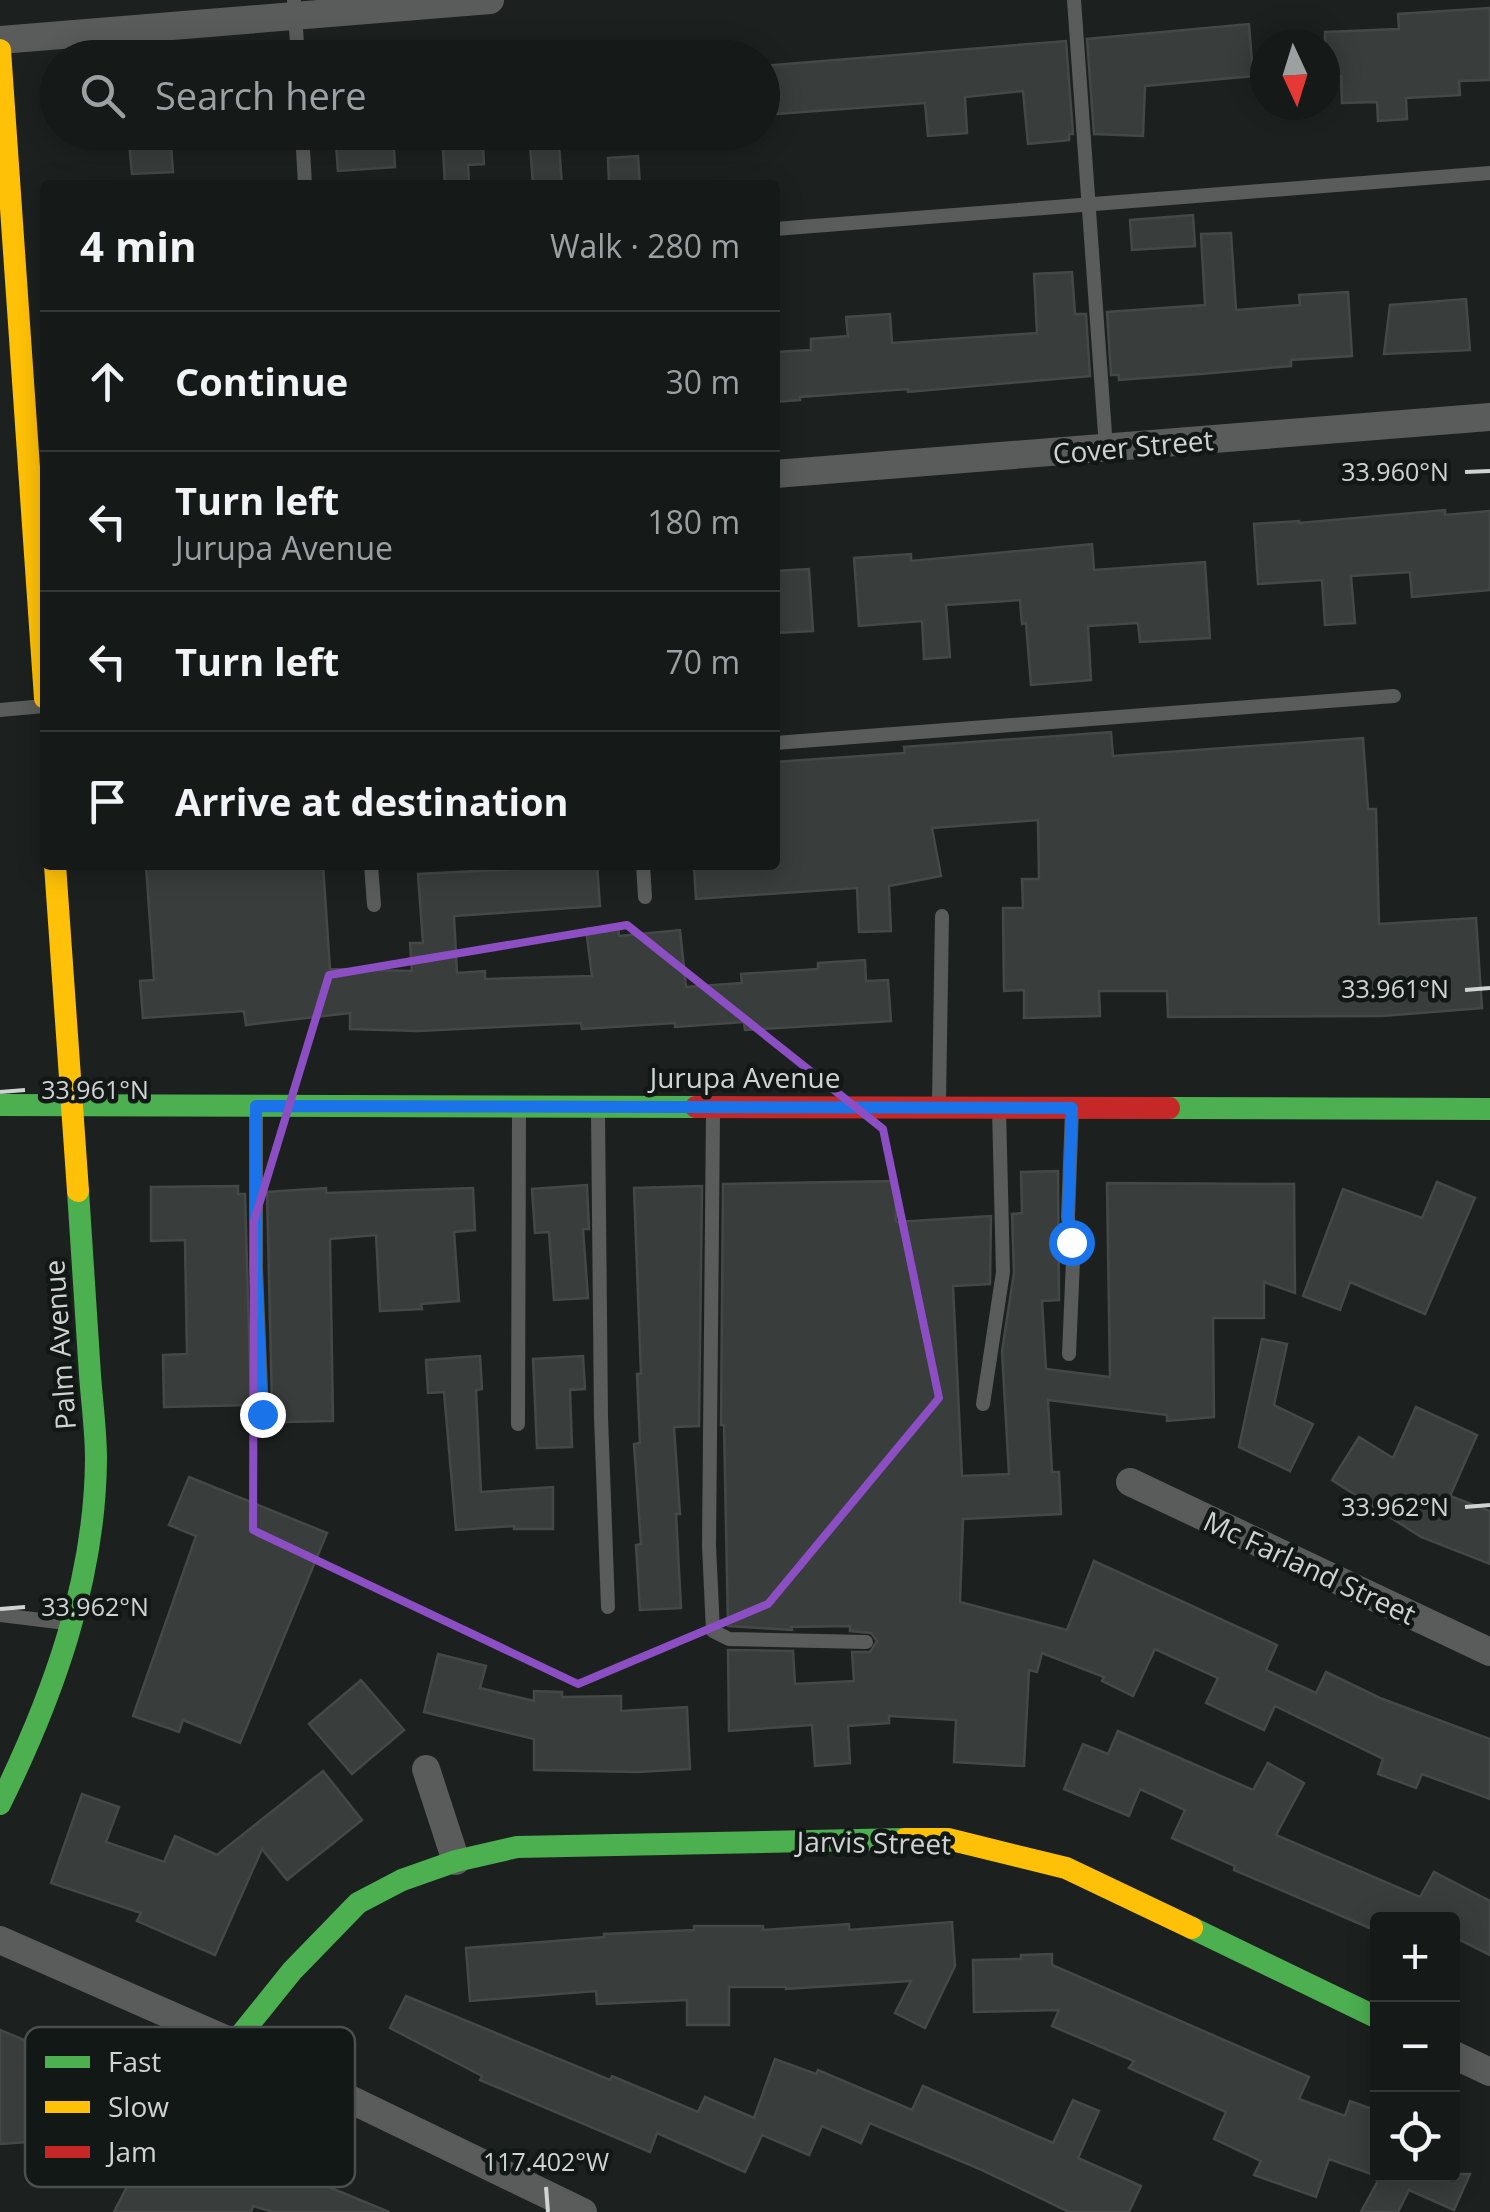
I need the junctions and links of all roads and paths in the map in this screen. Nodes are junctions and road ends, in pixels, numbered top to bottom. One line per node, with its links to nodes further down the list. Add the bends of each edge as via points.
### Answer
1 (490, 0): 3 (street)
2 (1074, 0): 11 (lane)
3 (295, 8): 4 (street); 5 (lane)
4 (0, 40)
5 (297, 40)
6 (0, 50): 7 (street)
7 (1, 67): 14 (street)
8 (303, 150): 10 (lane)
9 (1490, 172): 11 (lane)
10 (305, 180)
11 (1091, 204): 12 (lane); 15 (lane)
12 (780, 229)
13 (1490, 418): 15 (street, Cover Street)
14 (13, 420): 17 (street)
15 (1106, 448): 16 (street, Cover Street)
16 (780, 474)
17 (40, 532)
18 (1394, 696): 21 (lane)
19 (40, 706): 20 (lane)
20 (0, 710)
21 (780, 743)
22 (55, 870): 29 (street, Palm Avenue)
23 (371, 870): 26 (lane)
24 (642, 870): 25 (lane)
25 (644, 897)
26 (374, 906)
27 (942, 916): 34 (lane)
28 (0, 1105): 29 (street, Jurupa Avenue)
29 (70, 1106): 30 (street, Jurupa Avenue); 45 (street, Palm Avenue, via 96,1459)
30 (256, 1106): 31 (street, Jurupa Avenue); 40 (lane)
31 (519, 1106): 32 (street, Jurupa Avenue); 41 (lane)
32 (598, 1106): 33 (street, Jurupa Avenue); 43 (lane)
33 (713, 1107): 34 (street, Jurupa Avenue); 46 (lane, via 713,1631 729,1640)
34 (939, 1108): 35 (street, Jurupa Avenue)
35 (1000, 1108): 36 (street, Jurupa Avenue); 39 (lane, via 1003,1272)
36 (1072, 1108): 37 (street, Jurupa Avenue); 38 (lane)
37 (1490, 1110)
38 (1069, 1354)
39 (983, 1404)
40 (262, 1414)
41 (518, 1424)
42 (1130, 1482): 47 (street, Mc Farland Street)
43 (608, 1606)
44 (0, 1616): 45 (lane)
45 (72, 1623): 49 (street, Palm Avenue, via 32,1740)
46 (866, 1642)
47 (1490, 1652)
48 (426, 1769): 50 (street)
49 (0, 1804)
50 (456, 1861): 52 (street, Jarvis Street, via 517,1847 948,1839 1066,1868); 54 (street, Jarvis Street, via 358,1903)
51 (0, 1940): 53 (street)
52 (1370, 2014)
53 (196, 2027)
54 (247, 2027)
55 (1460, 2058): 56 (street)
56 (1490, 2072)
57 (355, 2102): 58 (street)
58 (583, 2212)

